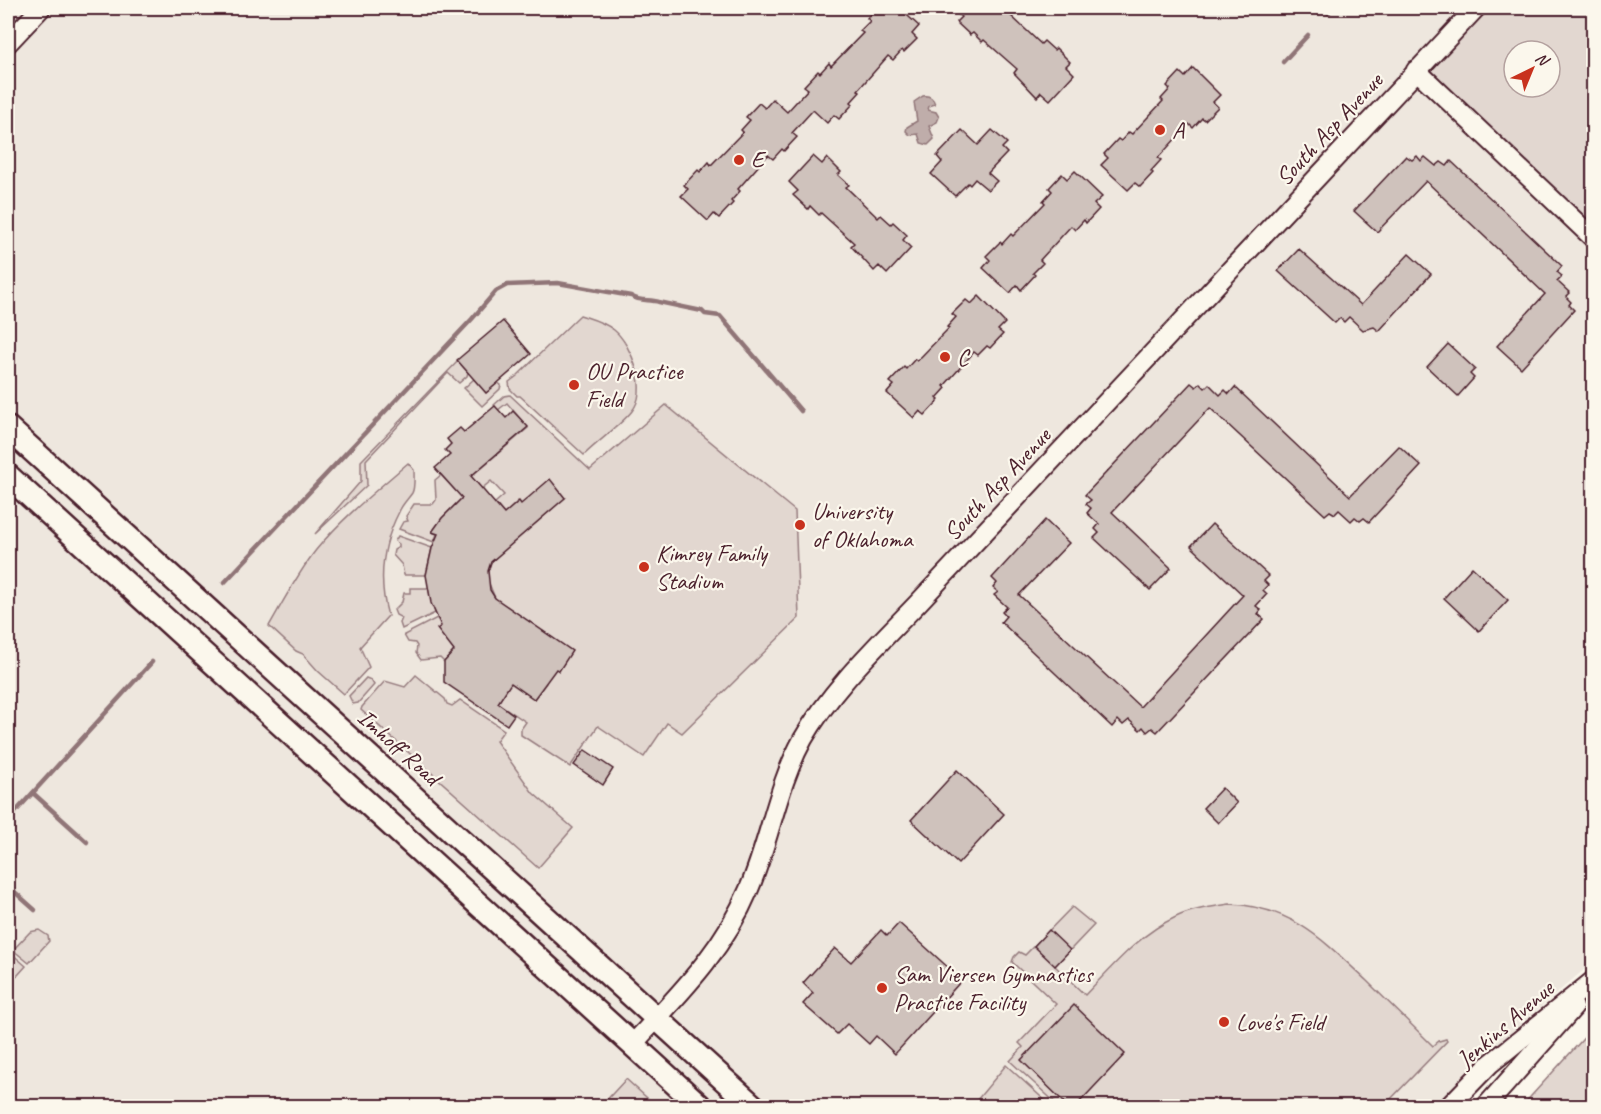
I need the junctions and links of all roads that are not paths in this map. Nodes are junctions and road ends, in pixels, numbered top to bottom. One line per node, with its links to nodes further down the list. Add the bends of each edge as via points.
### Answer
1 (41, 8): 3 (street)
2 (1476, 8): 4 (street, South Asp Avenue)
3 (8, 43)
4 (1416, 70): 5 (street); 9 (street, South Asp Avenue, via 832,698 792,759 756,870 728,932)
5 (1593, 239)
6 (8, 428): 9 (main road, Imhoff Road)
7 (8, 476): 10 (main road)
8 (1593, 982): 13 (street, Jenkins Avenue, via 1490,1064); 14 (street, Jenkins Avenue)
9 (656, 1018): 10 (street, South Asp Avenue); 12 (main road, Imhoff Road)
10 (632, 1045): 11 (main road)
11 (700, 1107)
12 (753, 1107)
13 (1449, 1107)
14 (1486, 1107)

